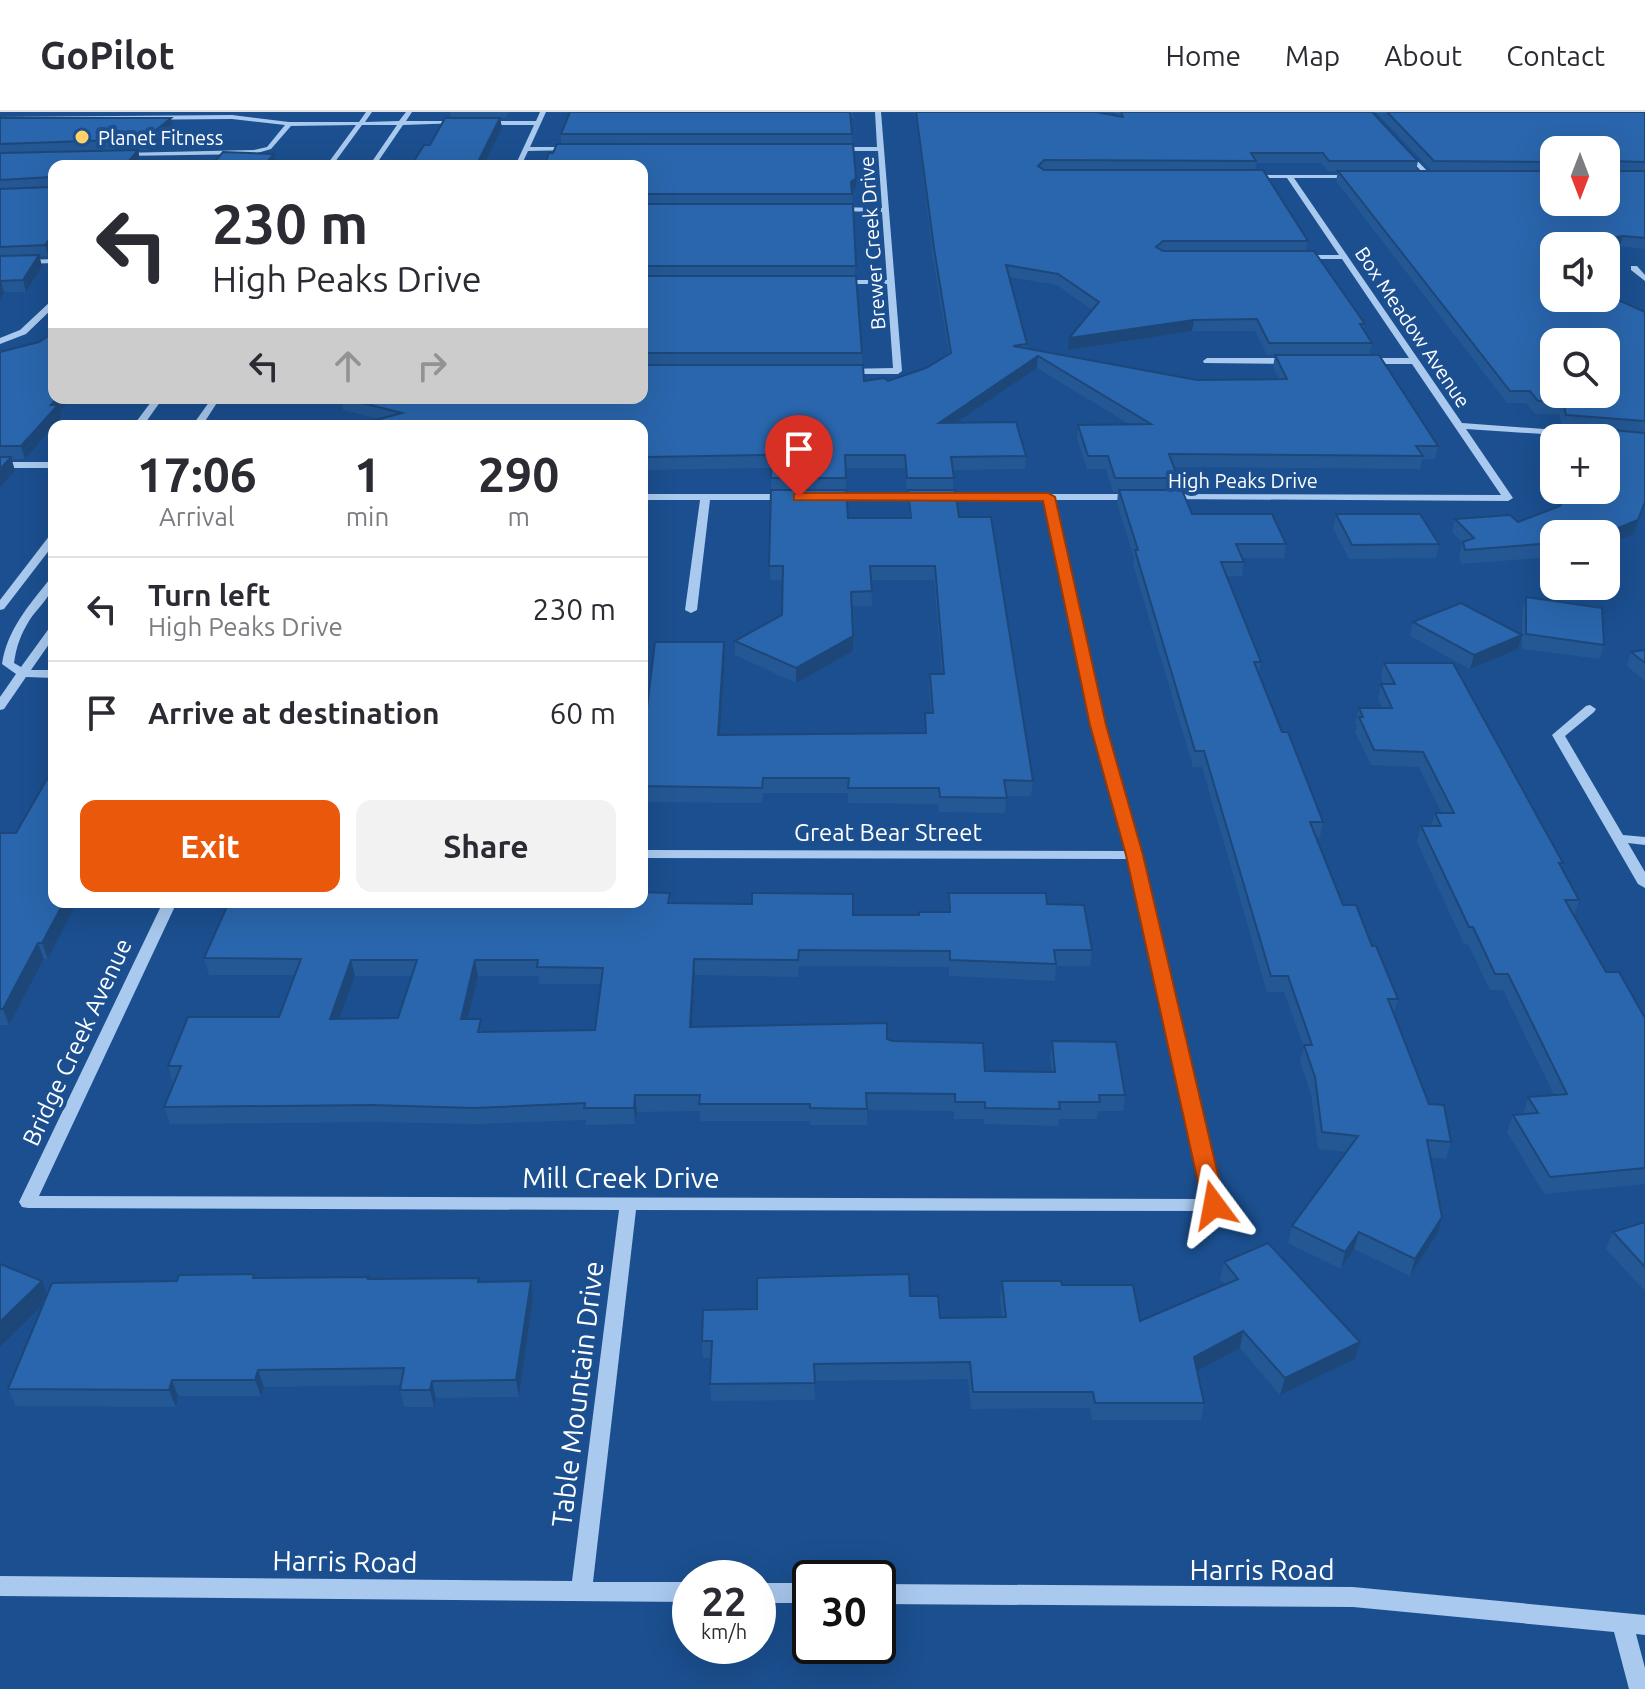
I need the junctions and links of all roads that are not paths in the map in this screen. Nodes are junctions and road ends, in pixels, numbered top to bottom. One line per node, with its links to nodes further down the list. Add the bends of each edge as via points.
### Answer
1 (369, 112): 13 (street)
2 (409, 112): 8 (street)
3 (543, 112): 11 (street)
4 (878, 112): 18 (street, Brewer Creek Drive)
5 (235, 114): 6 (street); 12 (street)
6 (48, 115): 7 (street)
7 (0, 119)
8 (401, 123): 9 (street); 13 (street); 21 (street)
9 (462, 123)
10 (477, 123): 11 (street)
11 (538, 123): 15 (street)
12 (289, 124): 13 (street); 19 (street, via 269,148 254,152)
13 (361, 124): 20 (street)
14 (1395, 141): 27 (street)
15 (526, 149): 16 (street); 22 (street)
16 (587, 149)
17 (819, 149): 18 (street)
18 (881, 149): 30 (street, Brewer Creek Drive)
19 (106, 155)
20 (334, 160)
21 (376, 160)
22 (521, 160)
23 (1243, 176): 24 (street)
24 (1289, 176): 25 (street); 32 (street, Box Meadow Avenue)
25 (1366, 176)
26 (1413, 176): 27 (street)
27 (1429, 176): 28 (street)
28 (1444, 176)
29 (824, 209): 30 (street)
30 (885, 210): 38 (street, Brewer Creek Drive)
31 (1298, 257): 32 (street)
32 (1344, 257): 44 (street, Box Meadow Avenue)
33 (48, 261): 34 (street)
34 (0, 263)
35 (1634, 268): 36 (street)
36 (1645, 279)
37 (829, 282): 38 (street)
38 (891, 282): 45 (street, Brewer Creek Drive, via 898,371)
39 (48, 309): 40 (street, via 23,332)
40 (0, 341)
41 (1207, 361): 42 (street)
42 (1303, 361)
43 (1351, 361): 44 (street)
44 (1415, 361): 46 (street, Box Meadow Avenue)
45 (834, 371)
46 (1459, 426): 47 (street); 57 (street, Box Meadow Avenue)
47 (1540, 432)
48 (0, 465): 49 (street)
49 (48, 465)
50 (648, 497): 51 (street)
51 (705, 497): 52 (street); 61 (street)
52 (799, 497)
53 (814, 497): 54 (street, High Peaks Drive)
54 (1048, 497): 55 (street, High Peaks Drive); 70 (street, via 1098,725)
55 (1144, 497)
56 (1159, 497): 57 (street, High Peaks Drive)
57 (1508, 498)
58 (48, 545): 60 (street)
59 (48, 589): 63 (street, via 9,650 8,664)
60 (0, 607)
61 (691, 610)
62 (48, 638): 63 (street)
63 (23, 673): 64 (street); 65 (street)
64 (48, 674)
65 (0, 706)
66 (1590, 709): 67 (street, via 1558,735)
67 (1618, 838): 68 (street); 71 (street)
68 (1645, 841)
69 (648, 854): 70 (street, Great Bear Street)
70 (1135, 855): 74 (street, Mill Creek Drive, via 1214,1205)
71 (1645, 884)
72 (167, 908): 73 (street, Bridge Creek Avenue)
73 (28, 1202): 74 (street, Mill Creek Drive)
74 (628, 1203): 76 (street, Table Mountain Drive)
75 (0, 1586): 76 (street, Harris Road)
76 (581, 1591): 77 (street, Harris Road)
77 (672, 1592)
78 (896, 1594): 79 (street, Harris Road, via 1353,1597)
79 (1622, 1623): 80 (street, Harris Road); 81 (street)
80 (1645, 1625)
81 (1640, 1689)

